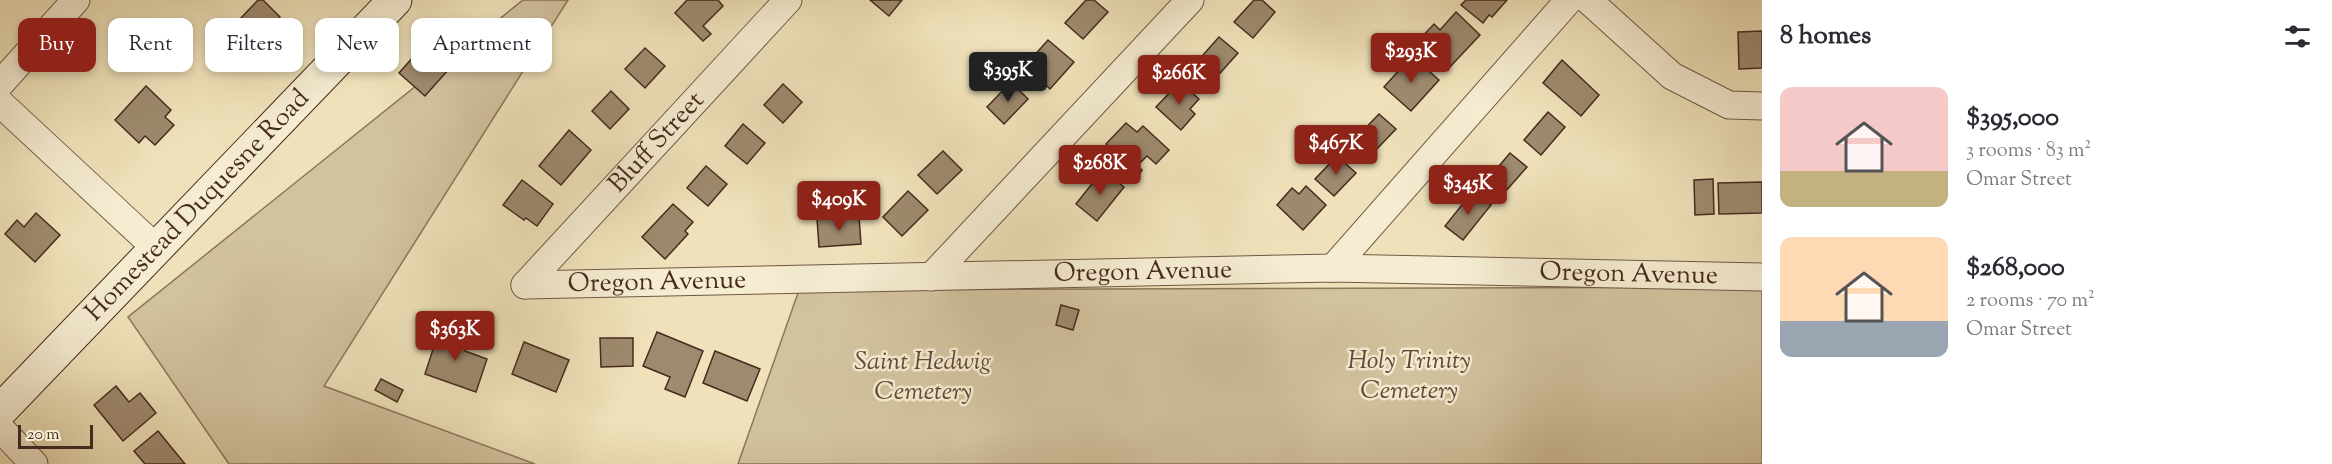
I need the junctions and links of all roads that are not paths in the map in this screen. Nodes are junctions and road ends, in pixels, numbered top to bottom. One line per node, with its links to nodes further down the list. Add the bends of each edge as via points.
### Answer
1 (76, 0): 7 (street)
2 (395, 0): 10 (street, Homestead Duquesne Road)
3 (788, 0): 14 (street, Bluff Street)
4 (1190, 0): 12 (street)
5 (1569, 0): 11 (street)
6 (1588, 0): 9 (street, via 1672,76 1729,105)
7 (0, 84)
8 (0, 103): 10 (street)
9 (1762, 106)
10 (156, 248): 15 (street, Homestead Duquesne Road)
11 (1333, 268): 12 (street, Oregon Avenue); 13 (street, Oregon Avenue)
12 (931, 277): 14 (street, Oregon Avenue)
13 (1762, 277)
14 (525, 285)
15 (0, 411)
16 (0, 428): 17 (street)
17 (34, 464)

